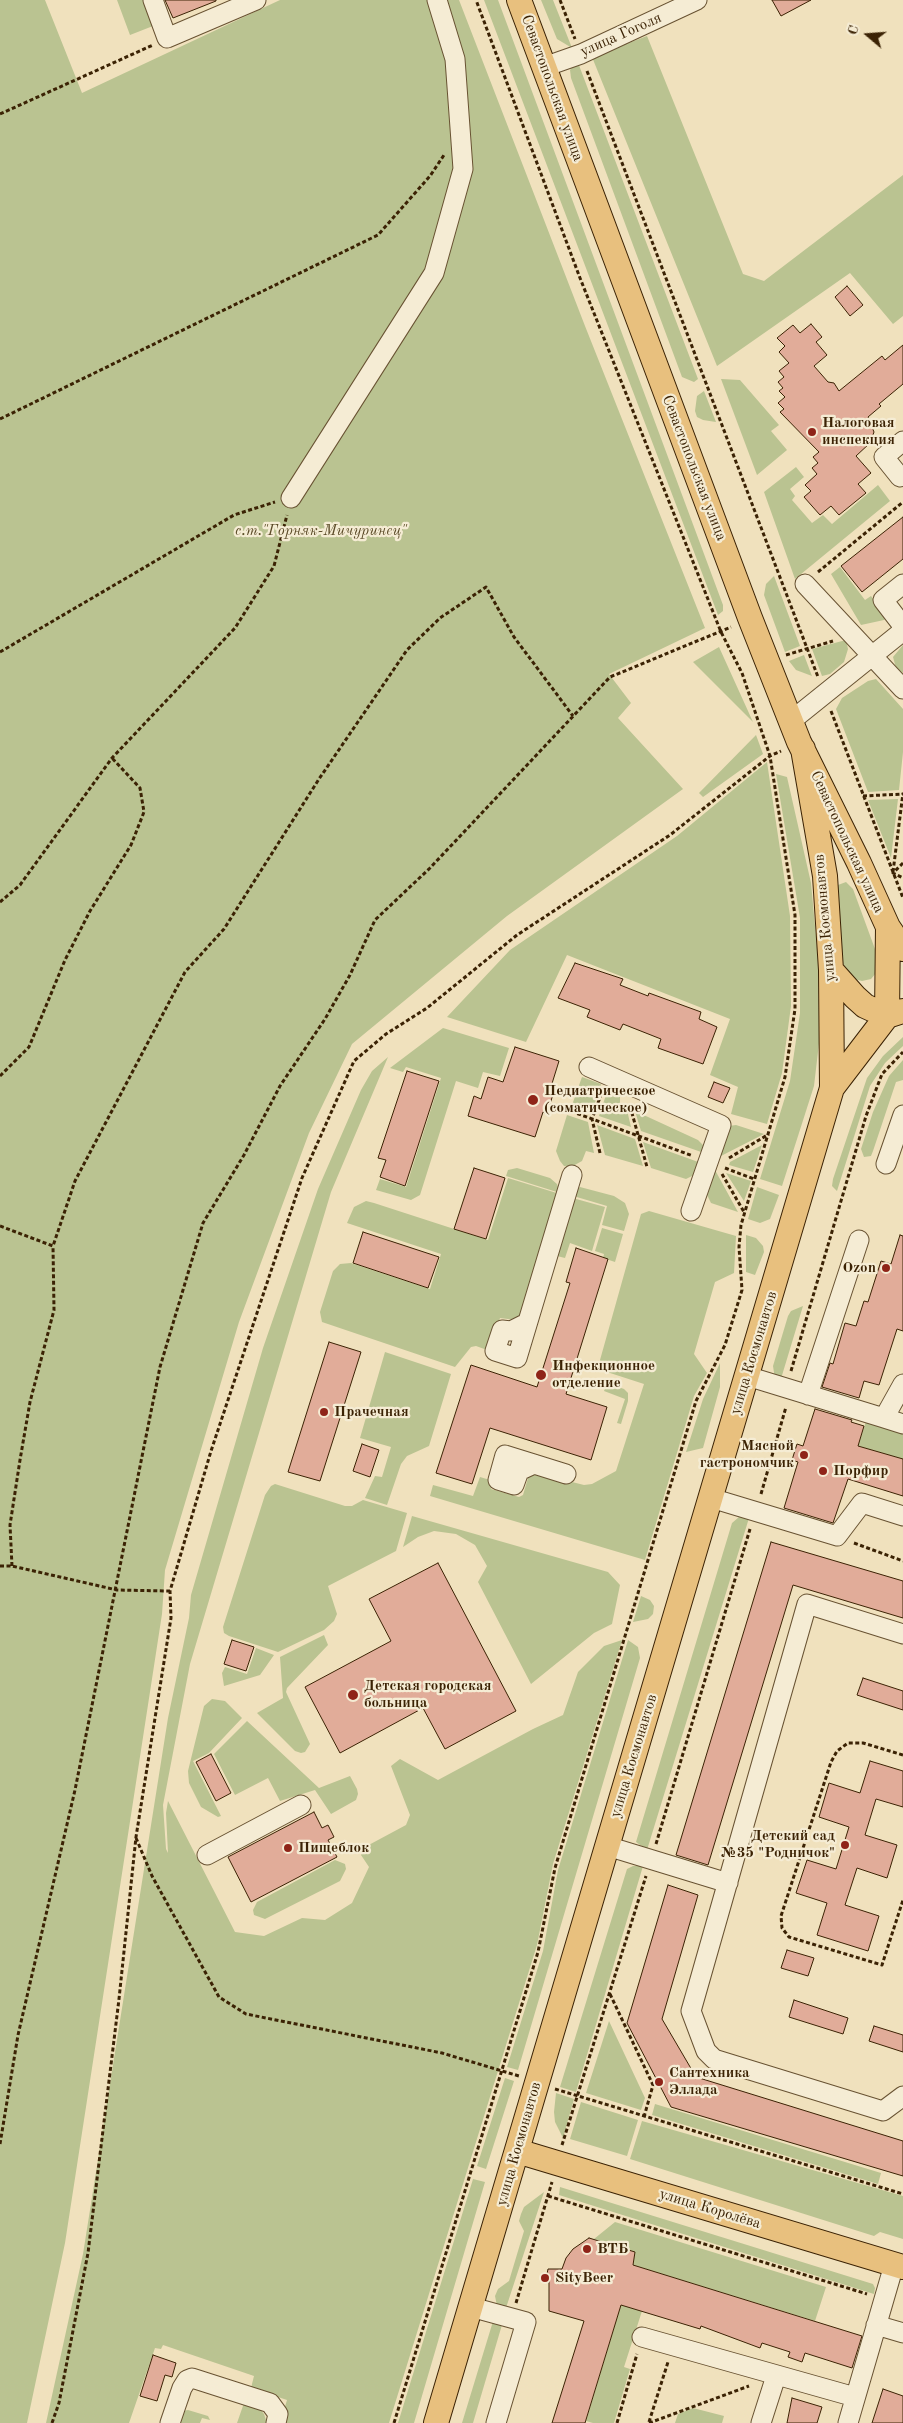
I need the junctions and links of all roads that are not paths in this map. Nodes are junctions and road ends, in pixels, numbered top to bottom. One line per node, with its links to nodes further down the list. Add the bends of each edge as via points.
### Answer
1 (153, 0): 2 (street, via 167,38)
2 (256, 0)
3 (437, 0): 9 (street, via 455,59 463,168 434,273)
4 (519, 0): 6 (main road, Севастопольская улица)
5 (697, 0): 6 (street, улица Гоголя, via 581,54)
6 (544, 67): 16 (main road, Севастопольская улица, via 750,618)
7 (903, 442): 8 (street, via 884,457)
8 (900, 477)
9 (291, 498)
10 (805, 584): 14 (street)
11 (903, 584): 12 (street, via 883,600)
12 (903, 626)
13 (903, 631): 14 (street)
14 (873, 655): 15 (street); 16 (street, via 824,694)
15 (903, 689)
16 (798, 737): 17 (main road, Севастопольская улица); 18 (main road, улица Космонавтов)
17 (859, 863): 18 (main road); 19 (main road, Севастопольская улица)
18 (825, 876): 21 (main road, улица Космонавтов)
19 (888, 927): 20 (main road, Севастопольская улица); 22 (main road, Севастопольская улица)
20 (903, 949)
21 (831, 970): 22 (main road, via 854,998 865,1006); 24 (main road, улица Космонавтов)
22 (895, 1014): 24 (main road, улица Космонавтов)
23 (589, 1067): 28 (street, via 721,1125 713,1163)
24 (832, 1088): 31 (main road, улица Космонавтов)
25 (903, 1115): 26 (street)
26 (886, 1164)
27 (572, 1175): 30 (street)
28 (691, 1211)
29 (860, 1240): 33 (street)
30 (527, 1323)
31 (747, 1376): 33 (street); 38 (main road, улица Космонавтов)
32 (903, 1384): 34 (street)
33 (800, 1392): 34 (street)
34 (884, 1418): 35 (street)
35 (903, 1424)
36 (534, 1464): 37 (street)
37 (566, 1474)
38 (711, 1498): 39 (street, via 837,1536 862,1503); 42 (main road, улица Космонавтов)
39 (903, 1516)
40 (903, 1634): 44 (street, via 807,1604)
41 (301, 1805): 43 (street)
42 (607, 1846): 44 (street); 46 (main road, улица Космонавтов)
43 (207, 1855)
44 (728, 1883): 45 (street, via 691,2011 706,2051 714,2059 883,2111)
45 (903, 2096)
46 (517, 2151): 47 (main road, улица Королёва); 48 (main road, улица Космонавтов)
47 (898, 2266): 49 (street)
48 (470, 2307): 56 (main road, улица Космонавтов); 57 (street, via 526,2322)
49 (876, 2325): 50 (street); 53 (street)
50 (903, 2333)
51 (642, 2337): 52 (street)
52 (776, 2376): 53 (street); 58 (street)
53 (856, 2397): 59 (street)
54 (170, 2423): 55 (street, via 182,2388 192,2378 270,2403 278,2414)
55 (276, 2423)
56 (436, 2423)
57 (496, 2423)
58 (761, 2423)
59 (848, 2423)

